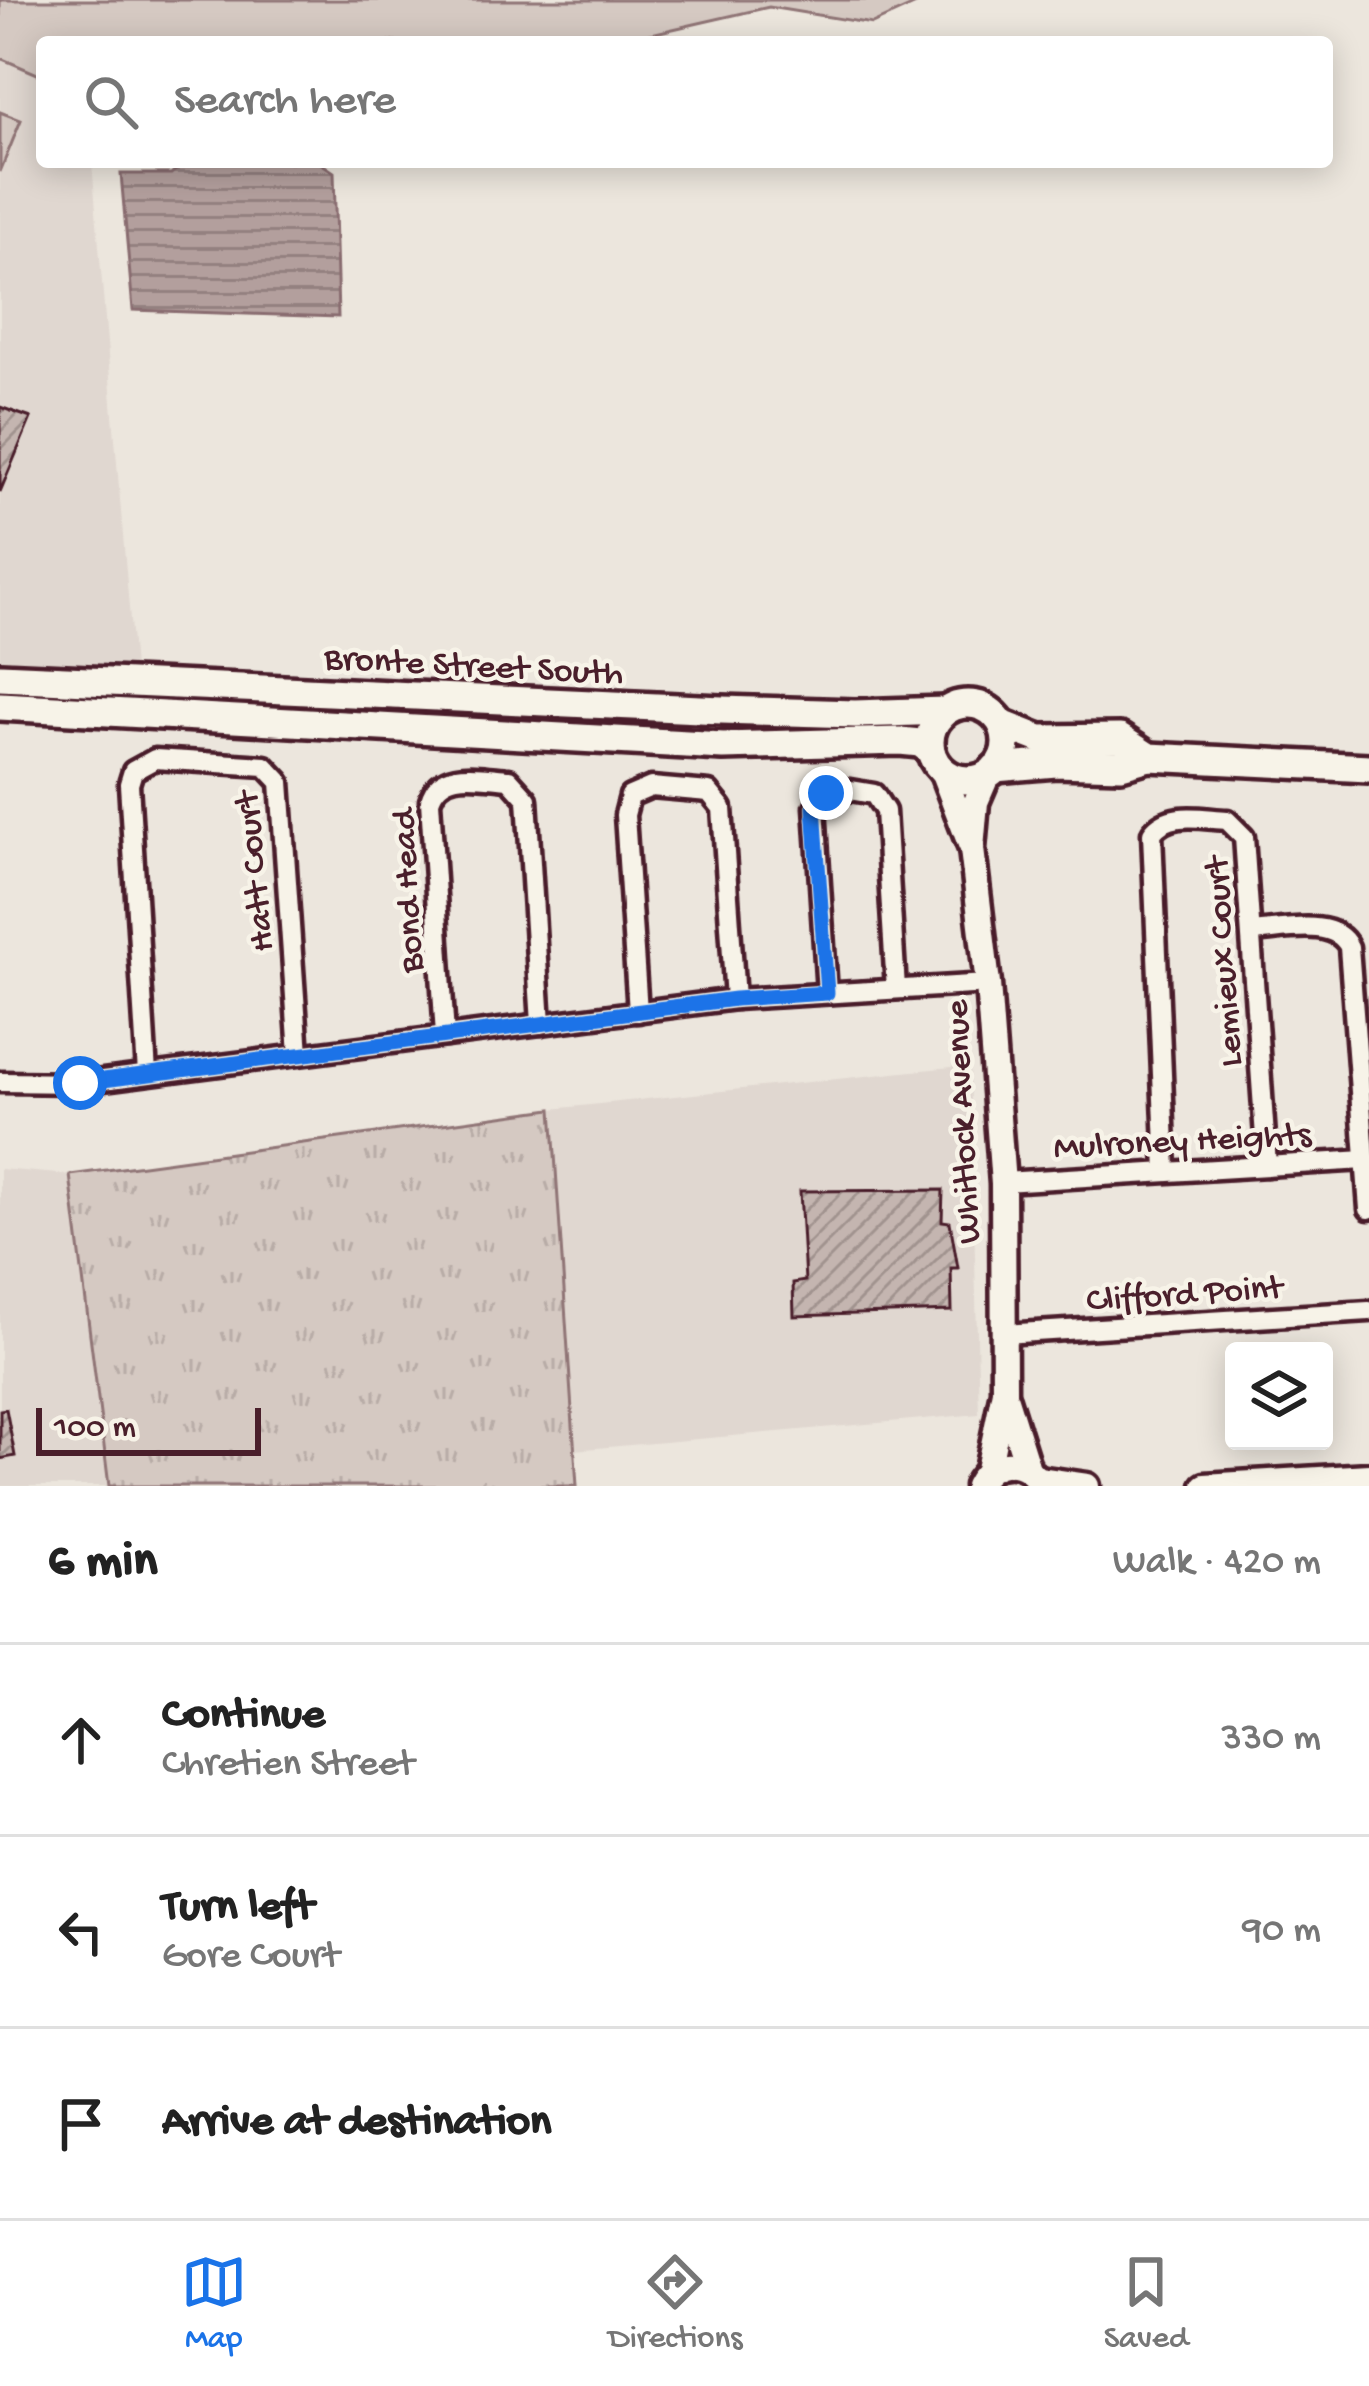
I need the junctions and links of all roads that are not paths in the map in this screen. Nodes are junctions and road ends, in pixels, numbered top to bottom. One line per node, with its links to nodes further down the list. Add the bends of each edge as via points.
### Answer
1 (0, 677): 3 (main road, Bronte Street South, via 722,710)
2 (0, 706): 6 (main road, Bronte Street South, via 723,746 903,741 920,743)
3 (945, 711): 4 (main road, via 973,704); 6 (main road, via 930,736)
4 (1002, 724): 5 (main road, via 1040,739 1120,738); 8 (main road, via 1006,746)
5 (1148, 757): 7 (main road); 8 (main road)
6 (936, 759): 8 (main road, via 962,781); 9 (street, Whitlock Avenue)
7 (1369, 768)
8 (991, 771): 9 (street, Whitlock Avenue, via 976,802)
9 (972, 849): 11 (street, Whitlock Avenue)
10 (1251, 932): 21 (street, via 1343,935); 22 (street, Lemieux Court); 23 (street, Lemieux Court, via 1244,837 1227,820 1159,823 1152,832)
11 (988, 984): 12 (street); 24 (street, Whitlock Avenue)
12 (896, 988): 13 (street); 13 (street, via 885,811 874,794 844,789 822,795 814,807)
13 (827, 993): 14 (street)
14 (735, 999): 15 (street); 15 (street, via 722,808 709,792 651,787 630,796 625,815)
15 (638, 1012): 16 (street)
16 (542, 1024): 17 (street); 17 (street, Bond Head, via 527,799 509,779 453,776 430,801)
17 (445, 1036): 18 (street)
18 (299, 1054): 19 (street); 19 (street, Hatt Court, via 280,782 265,766 154,759 133,771 129,784)
19 (148, 1074): 20 (street)
20 (0, 1082)
21 (1365, 1160): 22 (street, Mulroney Heights); 25 (street)
22 (1267, 1166): 23 (street, Mulroney Heights)
23 (1166, 1171): 24 (street, Mulroney Heights)
24 (1003, 1182): 27 (street, Whitlock Avenue)
25 (1369, 1209)
26 (1369, 1312): 27 (street, Clifford Point)
27 (1004, 1334): 28 (street, Whitlock Avenue)
28 (1004, 1390): 30 (street, Whitlock Avenue); 31 (street, Whitlock Avenue)
29 (1369, 1477): 33 (street)
30 (1036, 1478): 31 (street, via 1008,1463); 32 (street)
31 (979, 1482)
32 (1087, 1486)
33 (1205, 1486)

